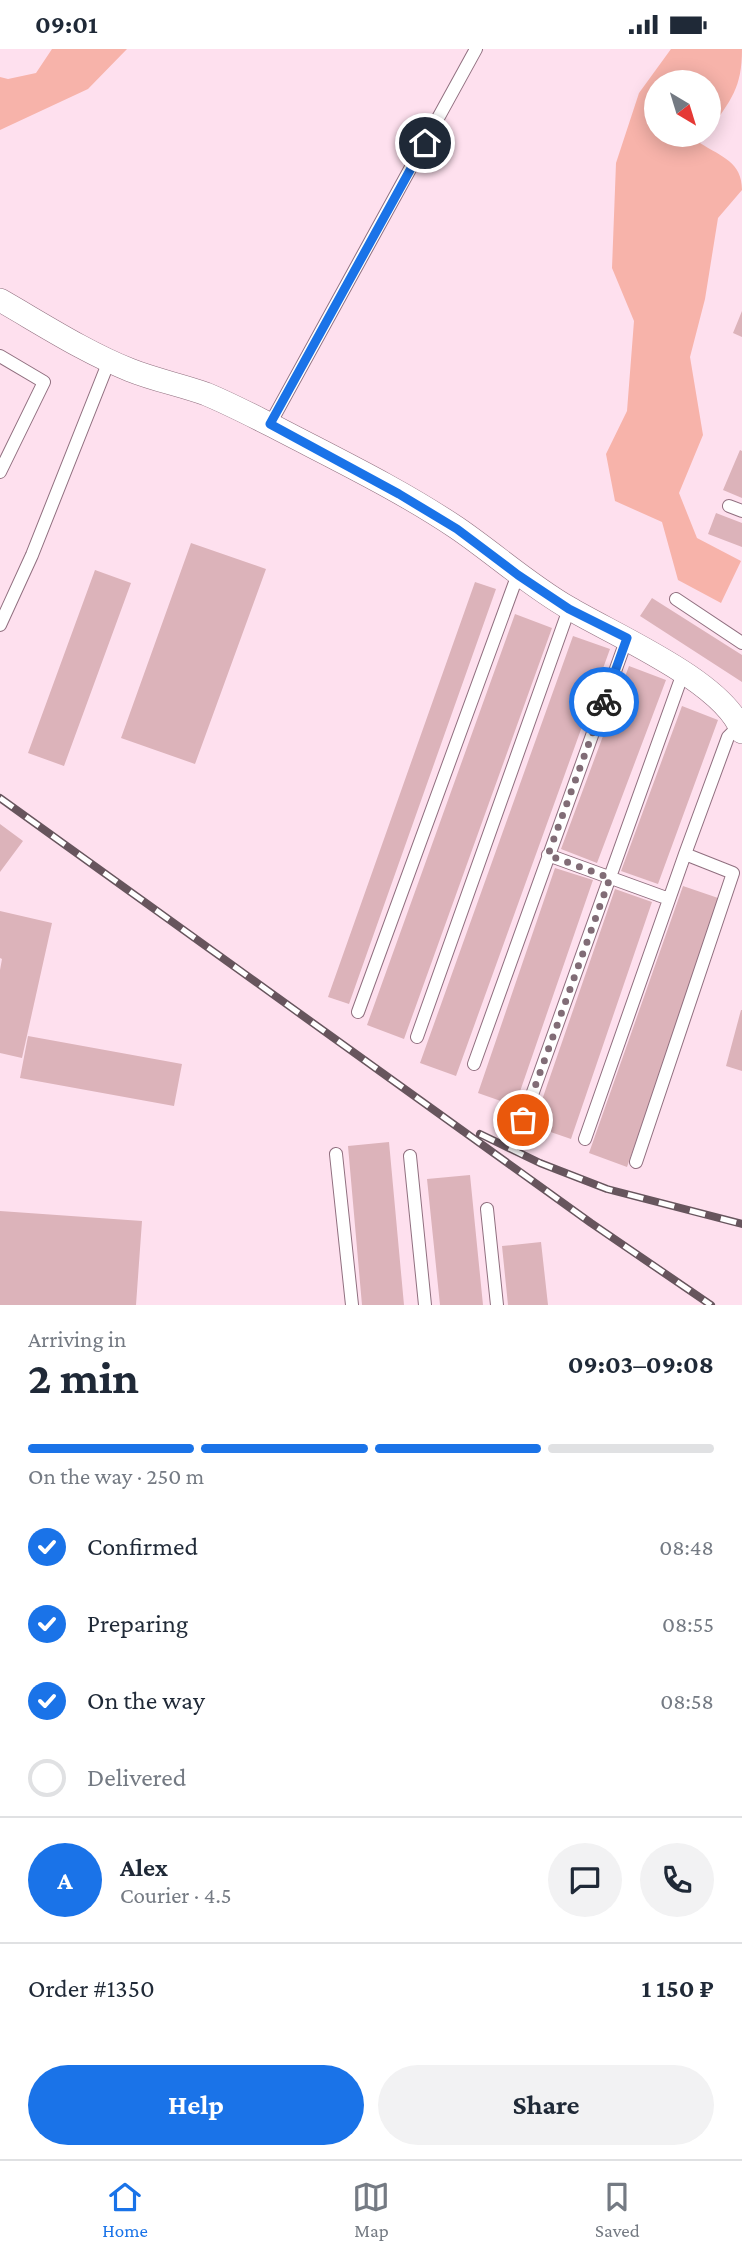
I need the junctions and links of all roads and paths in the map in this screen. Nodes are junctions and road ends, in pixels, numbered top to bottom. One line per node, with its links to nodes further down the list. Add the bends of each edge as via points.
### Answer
1 (476, 49): 5 (lane)
2 (0, 300): 4 (street)
3 (0, 356): 6 (lane, via 44,382)
4 (109, 361): 5 (street, via 206,394); 12 (lane)
5 (270, 424): 9 (street, via 457,529)
6 (0, 472)
7 (729, 506): 8 (lane)
8 (742, 511)
9 (518, 575): 11 (street); 22 (lane)
10 (676, 599): 14 (lane)
11 (569, 609): 13 (street); 23 (lane)
12 (0, 625)
13 (627, 638): 15 (street); 18 (lane)
14 (742, 643)
15 (684, 673): 16 (street, via 721,700); 20 (lane)
16 (741, 727): 17 (lane, via 728,737)
17 (685, 854): 19 (lane); 21 (lane)
18 (548, 855): 20 (lane); 24 (lane)
19 (738, 871): 29 (lane)
20 (610, 878): 21 (lane); 25 (lane)
21 (669, 899): 26 (lane)
22 (358, 1012)
23 (417, 1037)
24 (474, 1064)
25 (523, 1120)
26 (585, 1139)
27 (336, 1154): 31 (lane)
28 (410, 1156): 32 (lane)
29 (636, 1162)
30 (486, 1209): 33 (lane)
31 (352, 1305)
32 (425, 1305)
33 (497, 1305)

